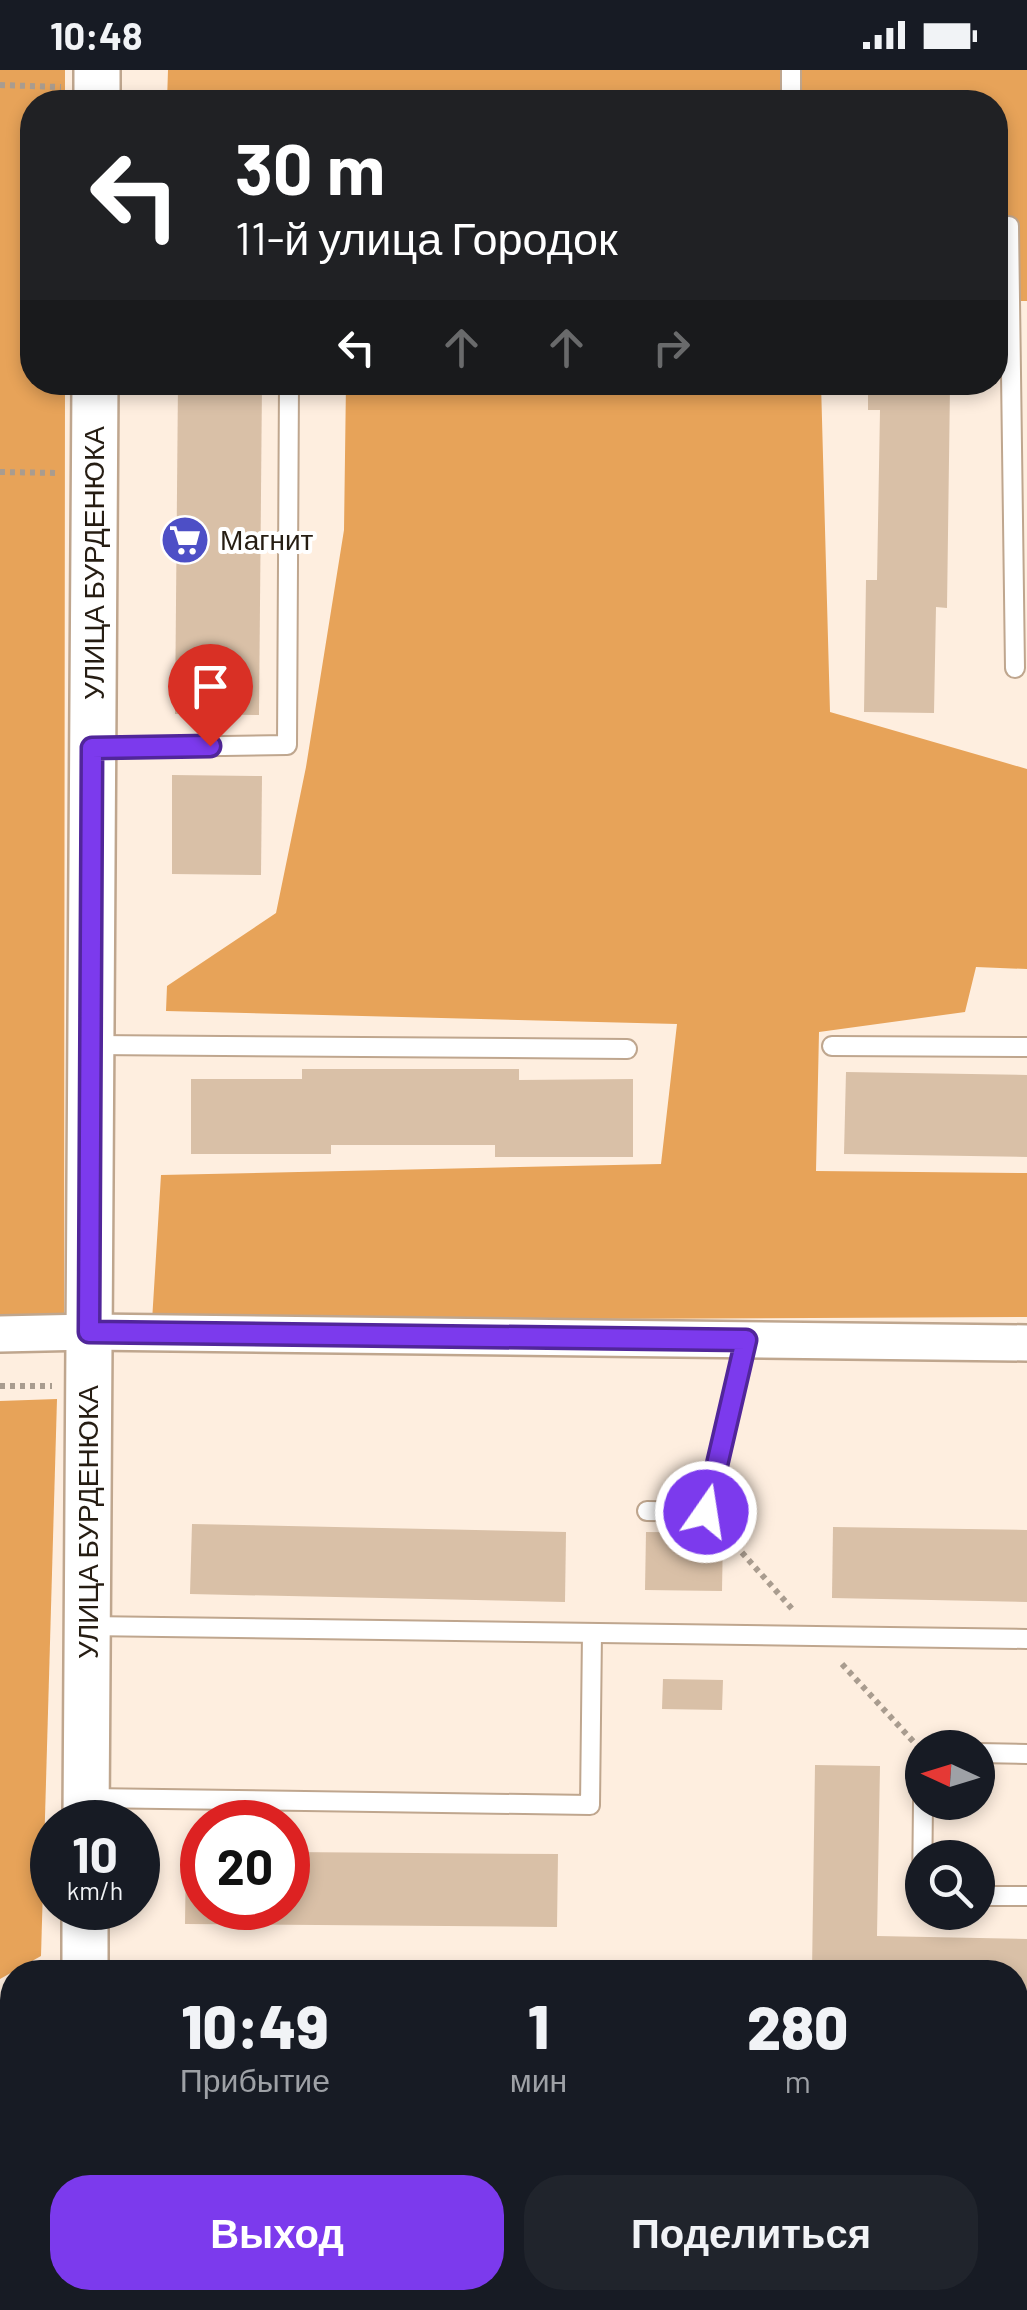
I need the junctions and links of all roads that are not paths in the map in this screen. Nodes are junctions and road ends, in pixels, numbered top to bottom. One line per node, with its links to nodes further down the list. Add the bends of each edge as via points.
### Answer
1 (1008, 226): 4 (lane)
2 (96, 395): 6 (street, УЛИЦА БУРДЕНЮКА)
3 (289, 395): 6 (lane, via 287,745)
4 (1019, 431): 5 (lane)
5 (1014, 668)
6 (92, 748): 7 (street, УЛИЦА БУРДЕНЮКА)
7 (90, 1045): 10 (lane); 11 (street, УЛИЦА БУРДЕНЮКА)
8 (832, 1046): 9 (lane)
9 (1027, 1047)
10 (627, 1048)
11 (89, 1332): 12 (street); 13 (street); 16 (street, УЛИЦА БУРДЕНЮКА)
12 (0, 1334)
13 (746, 1340): 14 (street); 15 (lane, via 706,1512)
14 (1027, 1343)
15 (647, 1510)
16 (87, 1626): 17 (lane); 21 (street, УЛИЦА БУРДЕНЮКА)
17 (592, 1634): 18 (lane); 22 (lane, via 590,1806)
18 (1027, 1640)
19 (995, 1753): 20 (lane)
20 (1027, 1754)
21 (86, 1800)
22 (160, 1809)
23 (995, 1896): 24 (lane)
24 (1027, 1896)
25 (85, 1930): 26 (street)
26 (84, 1960)

